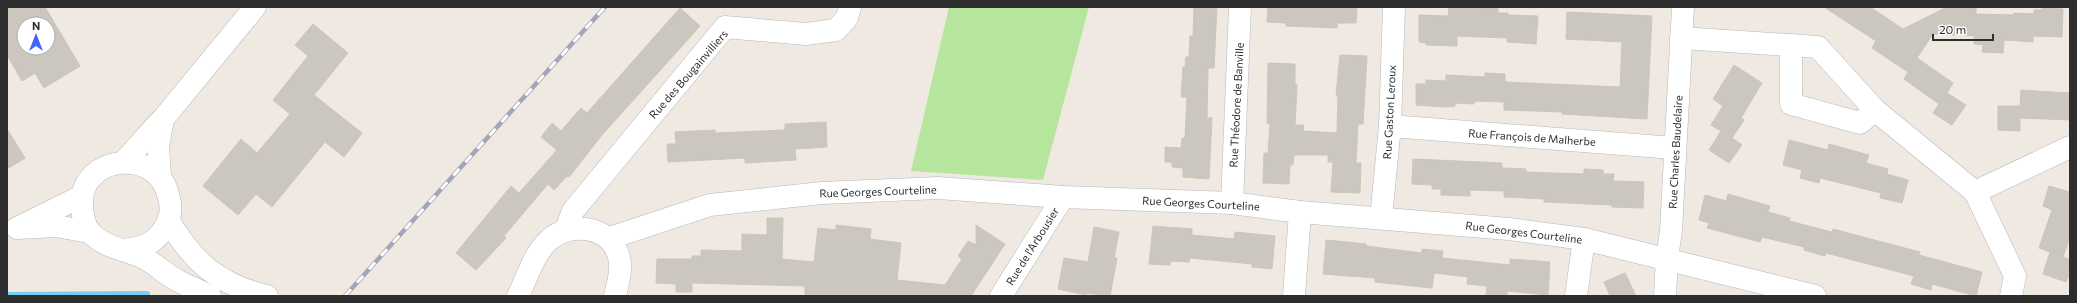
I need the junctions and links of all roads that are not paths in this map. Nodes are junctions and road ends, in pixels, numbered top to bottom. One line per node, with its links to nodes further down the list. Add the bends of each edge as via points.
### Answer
1 (255, 7): 9 (street)
2 (850, 7): 23 (street, Rue des Bougainvilliers, via 847,18 836,30 806,34 725,27 573,211)
3 (1240, 7): 18 (street, Rue Théodore de Banville)
4 (1394, 7): 10 (street, Rue Gaston Leroux)
5 (1683, 7): 6 (street, Rue Charles Baudelaire)
6 (1681, 38): 7 (street); 12 (street, Rue Charles Baudelaire)
7 (1791, 45): 8 (street, via 1818,46); 8 (street, via 1791,104 1860,123)
8 (1875, 110): 15 (street)
9 (163, 119): 13 (street); 14 (street, via 158,146)
10 (1390, 126): 12 (street, Rue François de Malherbe); 20 (street, Rue Gaston Leroux)
11 (2070, 147): 15 (street)
12 (1674, 148): 28 (street, Rue Charles Baudelaire, via 1671,231)
13 (123, 162): 14 (street, via 143,164); 16 (street, via 105,167 90,179)
14 (160, 176): 21 (street, via 168,190 171,205)
15 (1975, 192): 38 (street, via 2014,276)
16 (82, 196): 22 (street); 24 (street, via 82,215)
17 (1062, 197): 18 (street, Rue Georges Courteline); 25 (street, Rue Georges Courteline, via 938,188 822,193 710,205); 33 (street, Rue de l'Arbousier)
18 (1232, 203): 19 (street, Rue Georges Courteline)
19 (1300, 212): 20 (street, Rue Georges Courteline); 34 (street)
20 (1381, 218): 26 (street, Rue Georges Courteline, via 1509,229)
21 (168, 220): 27 (street, via 158,237 142,248); 30 (street, via 200,263 222,280 237,288)
22 (12, 229): 24 (street, via 56,226)
23 (566, 229): 25 (street, via 599,232); 31 (street, via 545,245)
24 (90, 232): 27 (street, via 104,245)
25 (610, 238): 32 (street, via 618,254 620,272)
26 (1584, 239): 28 (street, Rue Georges Courteline); 35 (street)
27 (122, 250): 29 (street, via 143,258 175,279)
28 (1667, 258): 36 (street, Rue Charles Baudelaire); 37 (street, Rue Georges Courteline)
29 (210, 296)
30 (267, 296)
31 (518, 296)
32 (615, 296)
33 (1001, 296)
34 (1294, 296)
35 (1576, 296)
36 (1665, 296)
37 (1815, 296)
38 (2011, 296)

